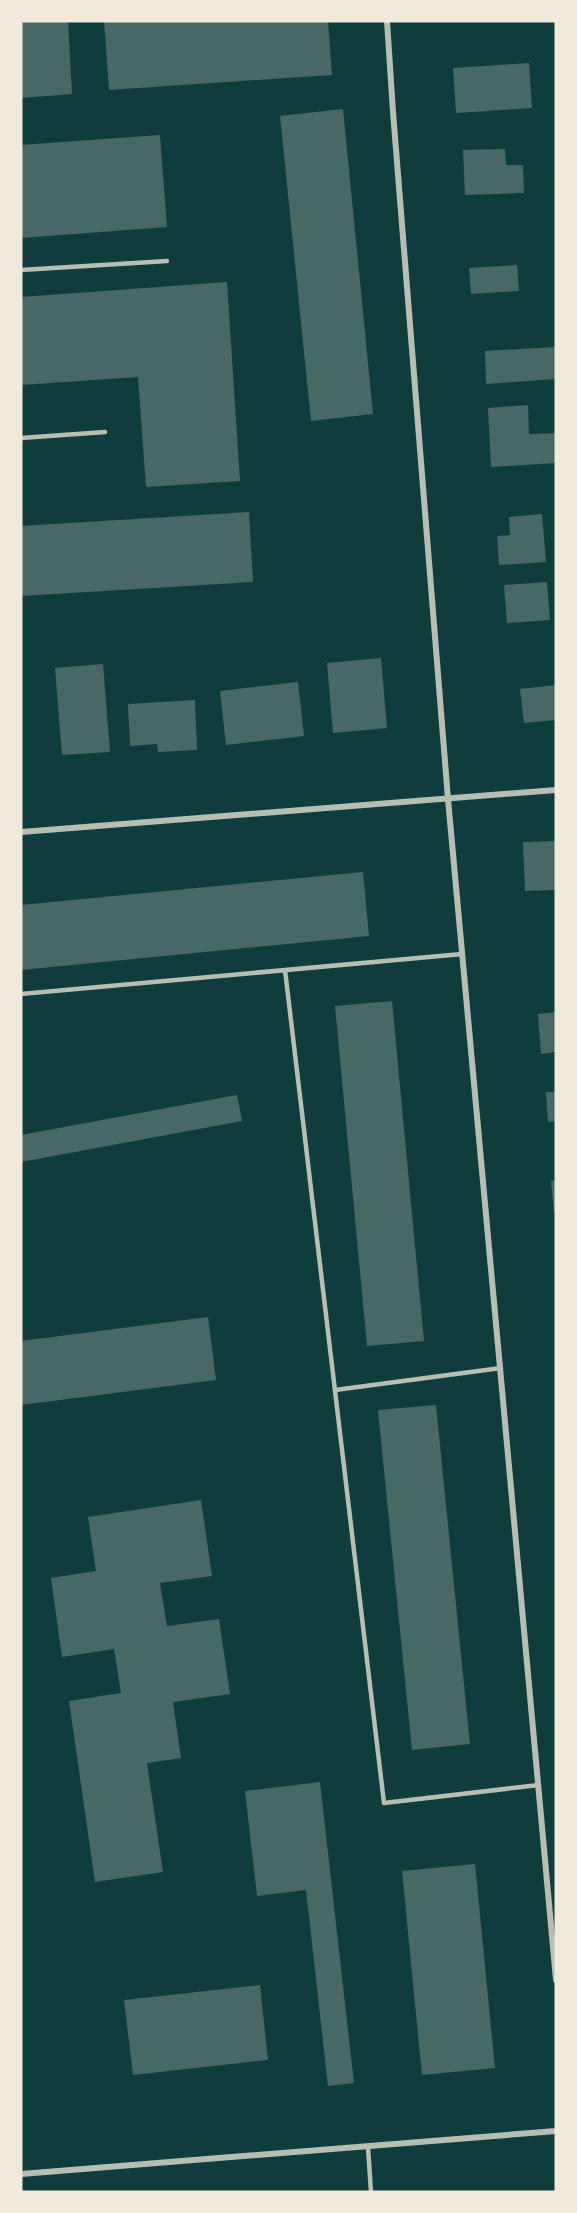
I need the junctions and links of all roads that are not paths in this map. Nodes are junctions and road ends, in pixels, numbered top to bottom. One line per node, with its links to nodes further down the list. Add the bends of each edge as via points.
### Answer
1 (387, 21): 7 (street)
2 (167, 261): 3 (lane)
3 (21, 270)
4 (105, 432): 5 (lane)
5 (21, 438)
6 (556, 790): 7 (street)
7 (448, 799): 8 (street); 9 (street)
8 (21, 832)
9 (462, 954): 10 (lane); 12 (street)
10 (285, 970): 11 (lane); 13 (lane)
11 (21, 994)
12 (501, 1368): 13 (lane); 14 (street)
13 (335, 1390): 14 (lane, via 384,1803)
14 (539, 1785): 15 (street)
15 (556, 1980)
16 (556, 2131): 17 (street)
17 (368, 2146): 18 (street); 19 (lane)
18 (21, 2174)
19 (371, 2192)

